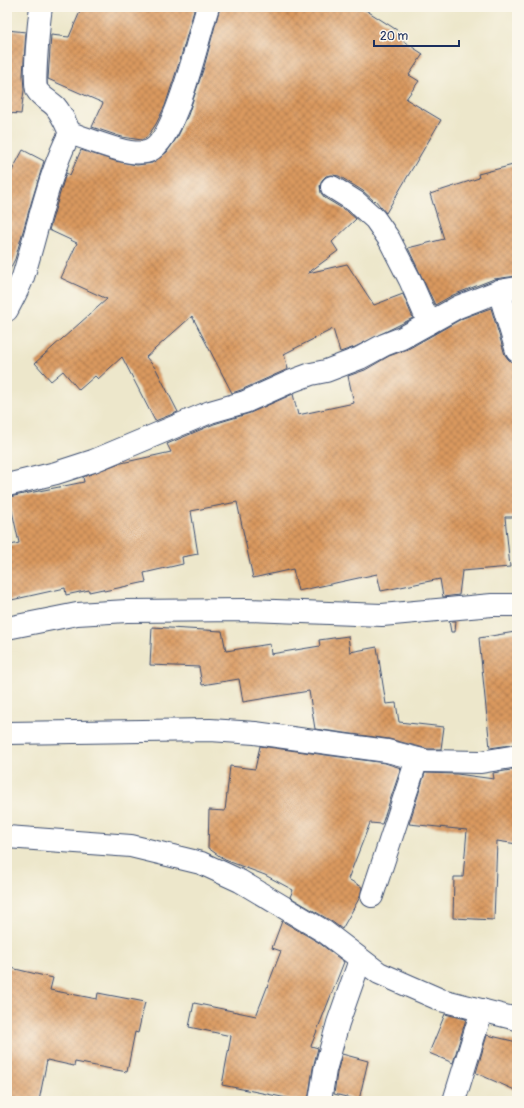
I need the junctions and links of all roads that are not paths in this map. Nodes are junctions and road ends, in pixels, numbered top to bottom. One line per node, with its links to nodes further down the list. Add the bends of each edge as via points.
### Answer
1 (40, 7): 3 (street, via 36,86 38,92 55,106)
2 (208, 7): 3 (street, via 177,110 157,146 148,152 138,153)
3 (70, 133): 6 (street, via 62,148 22,279)
4 (332, 187): 7 (street, via 356,202 375,219 389,239)
5 (508, 290): 7 (street, via 458,307); 8 (street)
6 (7, 310)
7 (429, 323): 9 (street, via 360,358 292,381 245,402 210,412 93,461)
8 (517, 351)
9 (7, 485)
10 (517, 605): 11 (street, via 382,615 246,610 126,611 77,614)
11 (7, 628)
12 (7, 733): 14 (street, via 217,730 387,751)
13 (517, 756): 14 (street, via 481,762)
14 (417, 759): 16 (street)
15 (7, 837): 17 (street, via 131,846 201,863 240,881 325,932)
16 (372, 896)
17 (360, 960): 18 (street, via 379,973 441,1000); 20 (street, via 326,1063)
18 (482, 1010): 19 (street); 21 (street)
19 (517, 1019)
20 (320, 1101)
21 (454, 1101)

